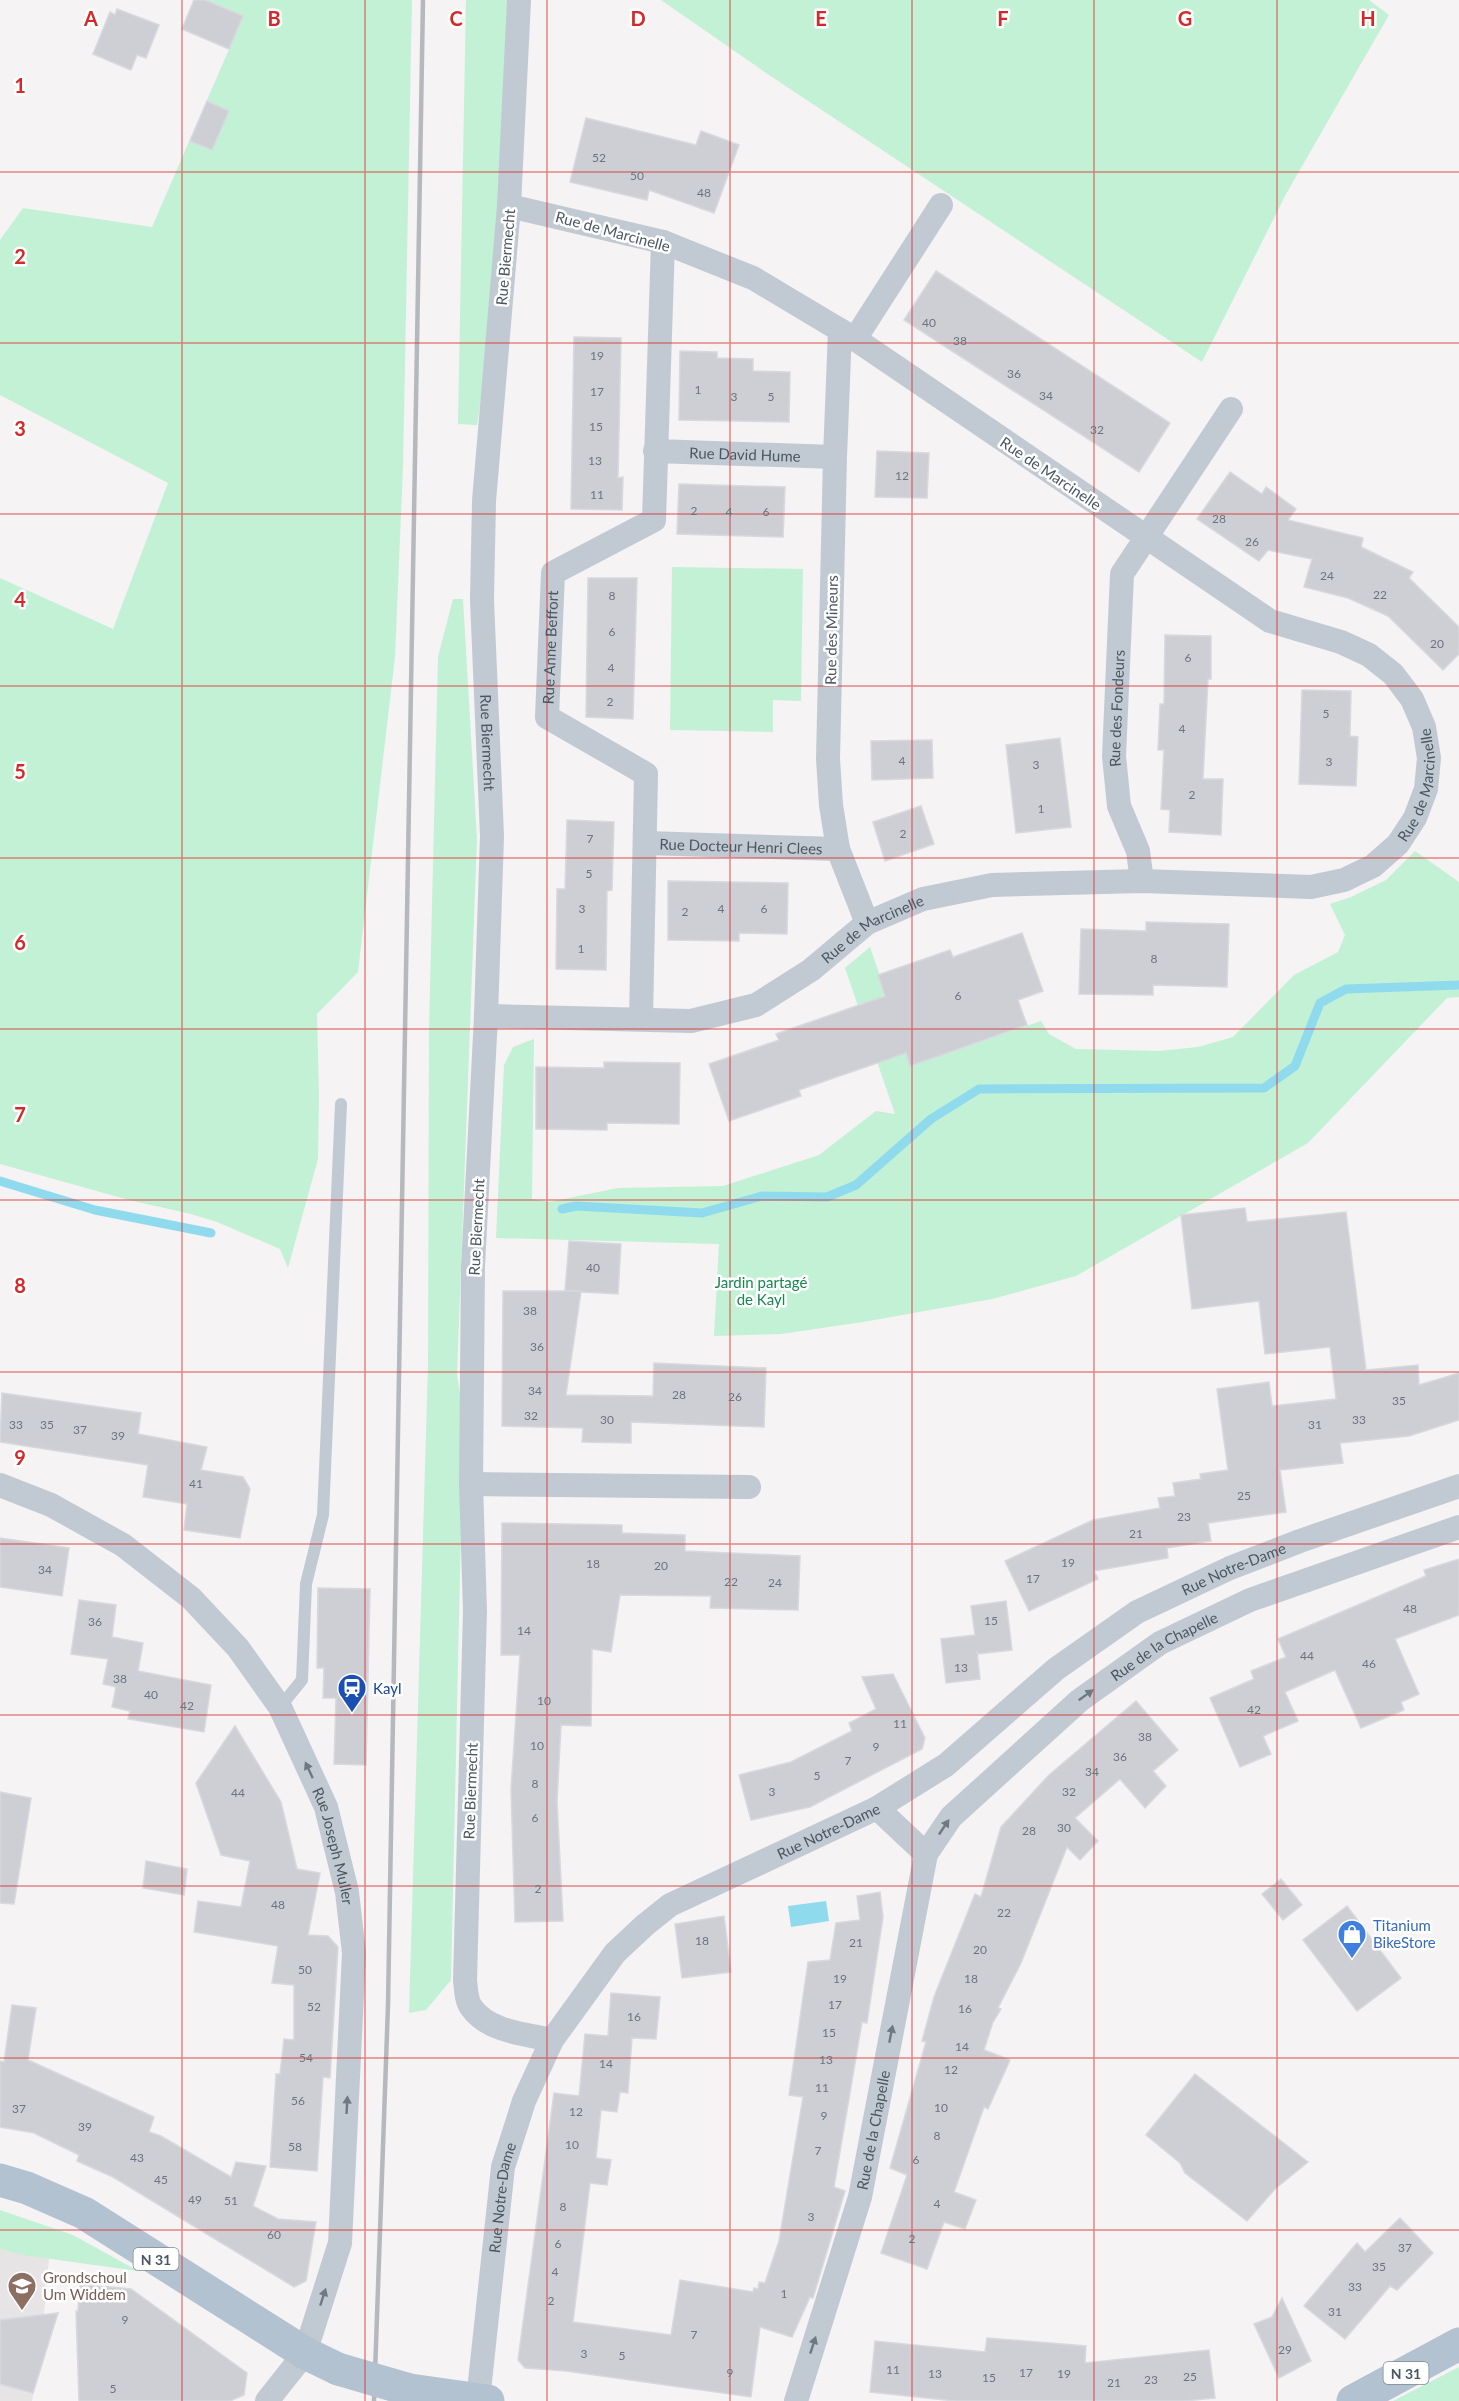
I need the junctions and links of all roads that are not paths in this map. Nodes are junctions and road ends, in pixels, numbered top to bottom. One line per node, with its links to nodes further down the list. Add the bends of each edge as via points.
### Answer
1 (519, 0): 3 (street, Rue Biermecht)
2 (940, 205): 5 (street)
3 (509, 206): 4 (street, Rue de Marcinelle); 14 (street, Rue Biermecht, via 484,501 483,600 492,836)
4 (663, 242): 5 (street, Rue de Marcinelle, via 753,278); 7 (street, Rue Anne Beffort)
5 (848, 335): 8 (street, Rue des Mineurs); 9 (street, Rue de Marcinelle)
6 (1231, 409): 9 (street, Rue des Fondeurs)
7 (655, 451): 8 (street, Rue David Hume); 10 (street, Rue Anne Beffort, via 654,520 553,573 547,717 646,774)
8 (835, 457): 11 (street, Rue des Mineurs, via 828,759)
9 (1145, 537): 12 (street, Rue des Fondeurs, via 1122,574 1114,756 1119,806 1138,851); 12 (street, Rue de Marcinelle, via 1270,621 1341,642 1369,655 1393,674 1412,699 1424,727 1429,758 1426,789 1415,818 1398,844 1373,866 1344,880 1311,887)
10 (645, 843): 11 (street, Rue Docteur Henri Clees); 15 (street, Rue Anne Beffort)
11 (838, 849): 13 (street, Rue des Mineurs)
12 (1142, 881): 13 (street, Rue de Marcinelle, via 992,885 922,899)
13 (867, 923): 15 (street, Rue de Marcinelle, via 811,970 756,1005 692,1021)
14 (486, 1016): 15 (street, Rue de Marcinelle); 18 (street, Rue Biermecht, via 473,1267)
15 (641, 1019)
16 (341, 1104): 22 (lane, via 323,1515 306,1584 302,1680)
17 (0, 1485): 22 (street, Rue Joseph Muller, via 51,1505 123,1545 191,1598 238,1648)
18 (471, 1485): 20 (street); 25 (street, Rue Biermecht, via 475,1611 465,1980 470,2006 483,2019 503,2029)
19 (1459, 1486): 23 (street, Rue Notre-Dame, via 1230,1568 1137,1612 1056,1669 946,1765)
20 (750, 1487)
21 (1459, 1527): 24 (street, Rue de la Chapelle, one-way to 21, via 951,1817 1071,1708 1160,1643 1250,1600)
22 (280, 1707): 28 (street, Rue Joseph Muller, one-way to 22, via 340,2243 354,1953 347,1892 326,1807)
23 (877, 1808): 24 (street); 25 (street, Rue Notre-Dame, via 670,1905 615,1953)
24 (926, 1854): 31 (street, Rue de la Chapelle, one-way to 24, via 861,2197)
25 (552, 2040): 29 (street, Rue Notre-Dame, via 524,2101 503,2167)
26 (0, 2180): 28 (main road, N 31, via 84,2213)
27 (1459, 2344): 32 (main road, N 31)
28 (305, 2353): 29 (main road, N 31, bridge, via 338,2369 410,2390); 30 (street)
29 (474, 2400)
30 (267, 2401)
31 (796, 2401)
32 (1353, 2401)

